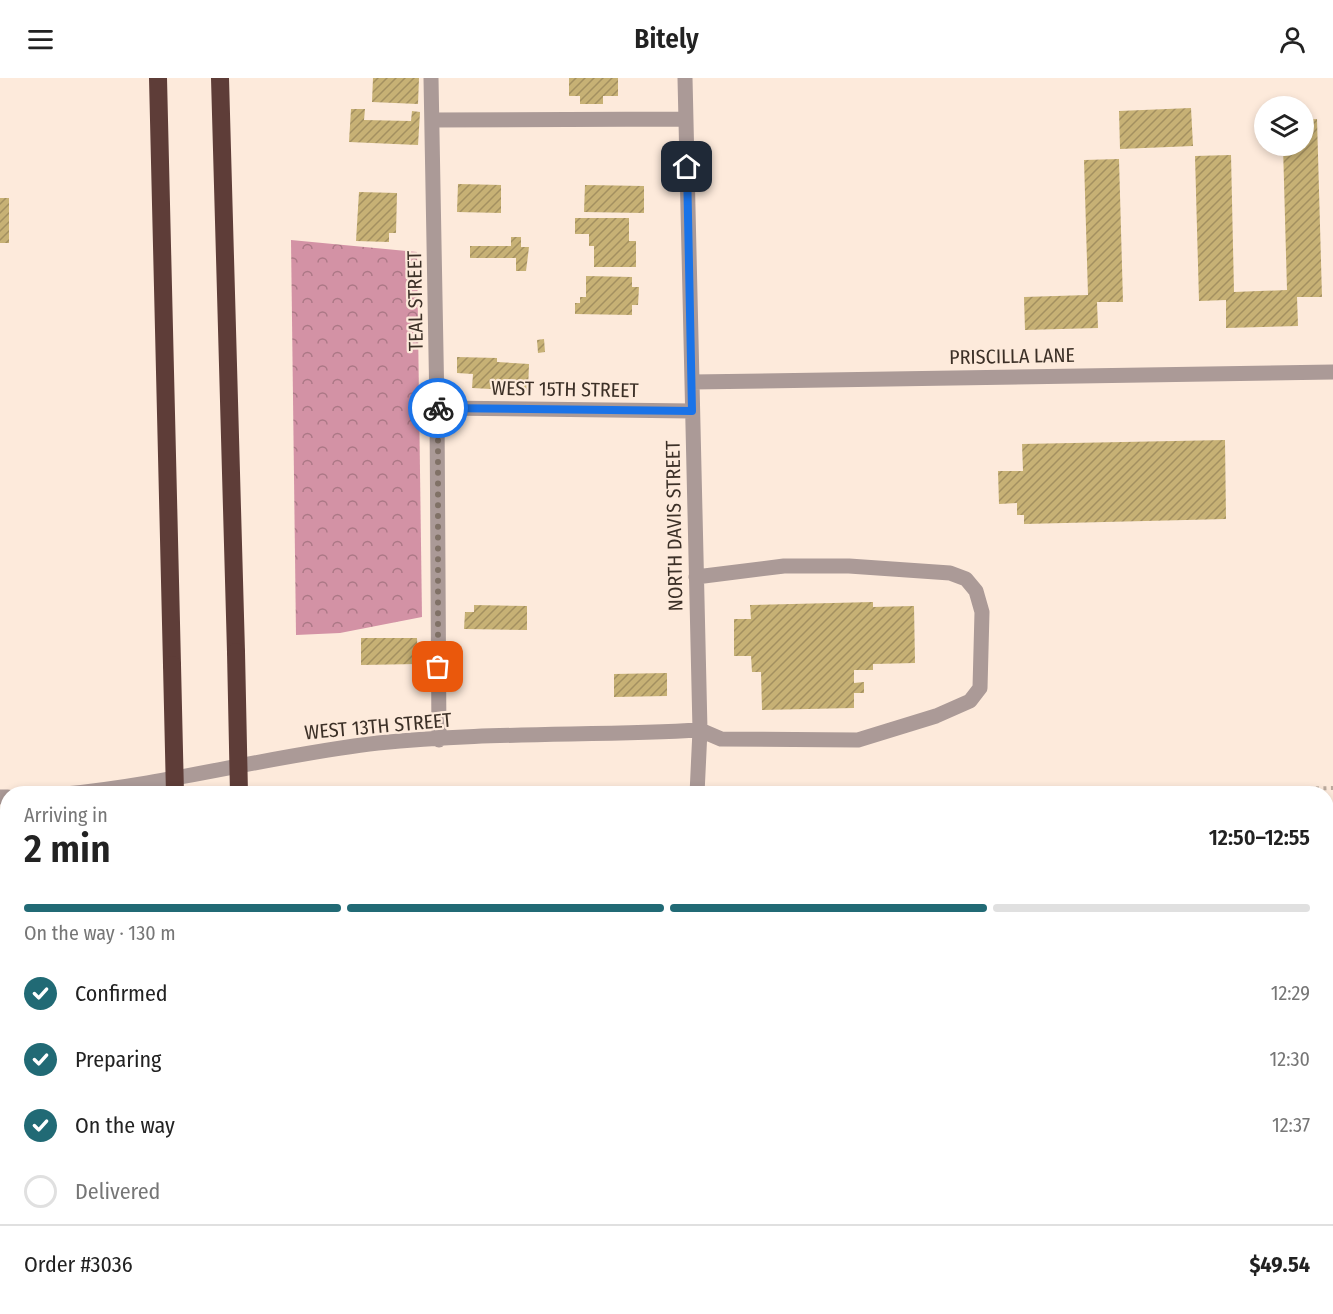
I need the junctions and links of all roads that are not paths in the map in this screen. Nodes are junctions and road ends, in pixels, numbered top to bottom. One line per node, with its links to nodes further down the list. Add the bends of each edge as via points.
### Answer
1 (158, 78): 15 (highway, bridge)
2 (220, 78): 16 (highway, bridge)
3 (431, 78): 6 (street, TEAL STREET)
4 (685, 78): 5 (street, NORTH DAVIS STREET)
5 (686, 119): 6 (street); 8 (street, NORTH DAVIS STREET)
6 (434, 120): 9 (street, TEAL STREET)
7 (1333, 372): 8 (street, PRISCILLA LANE)
8 (692, 382): 10 (street, NORTH DAVIS STREET)
9 (437, 408): 10 (street, WEST 15TH STREET); 13 (street, TEAL STREET)
10 (692, 411): 11 (street, NORTH DAVIS STREET)
11 (696, 577): 12 (street, NORTH DAVIS STREET); 12 (street, via 784,566 950,573 966,579 976,591 982,612 980,688 970,701 936,717 858,740 721,739)
12 (700, 730): 13 (street, WEST 13TH STREET); 17 (street, NORTH DAVIS STREET)
13 (439, 740): 14 (street, WEST 13TH STREET, via 333,749)
14 (125, 786)
15 (175, 786)
16 (239, 786)
17 (698, 786)

